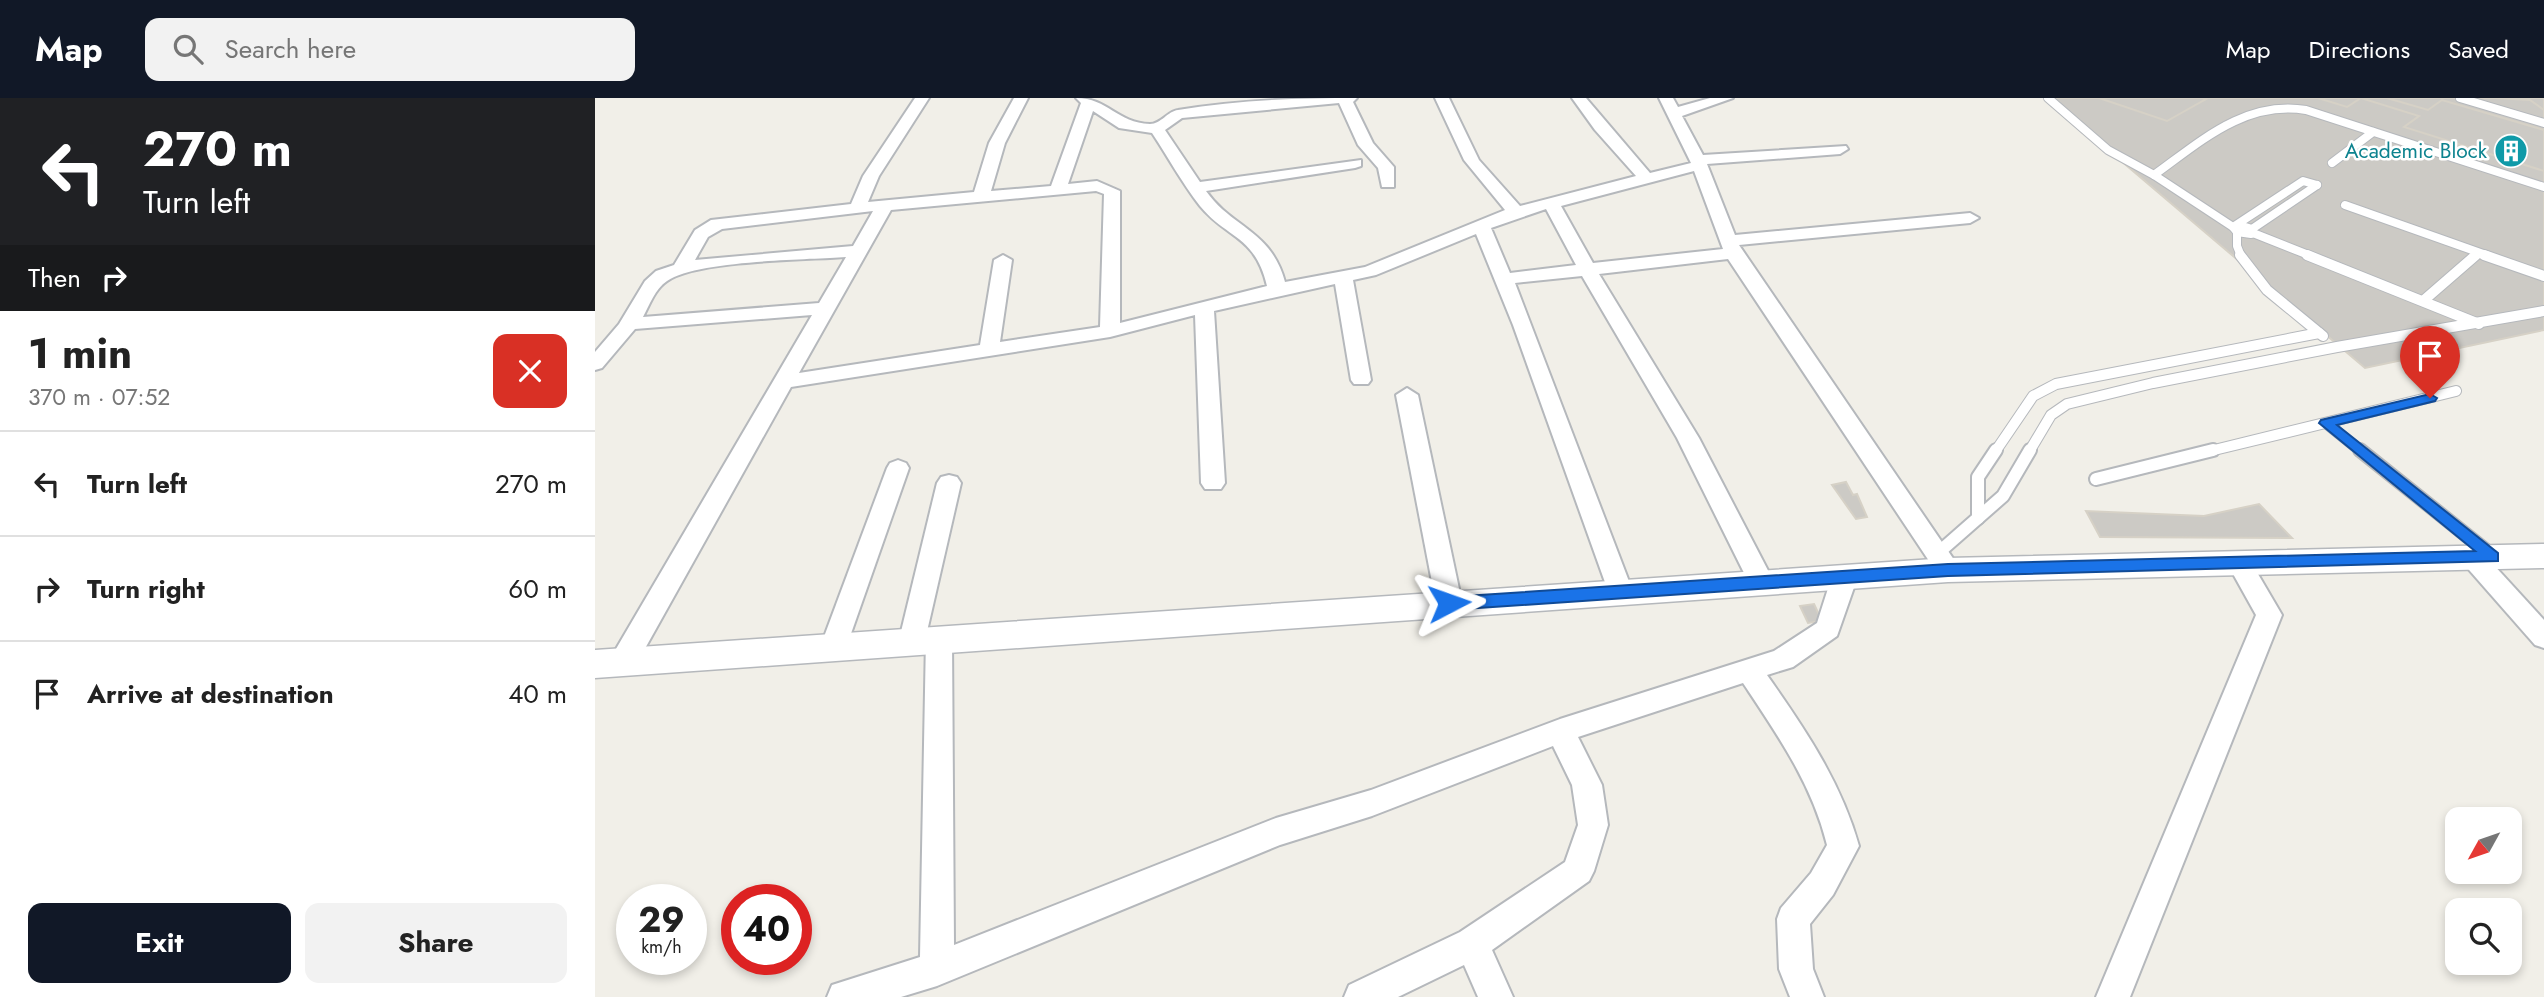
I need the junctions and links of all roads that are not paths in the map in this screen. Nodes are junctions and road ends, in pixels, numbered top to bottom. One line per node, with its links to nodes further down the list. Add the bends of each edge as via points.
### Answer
1 (922, 98): 32 (street, via 871,176)
2 (1021, 98): 28 (street, via 997,143)
3 (1227, 98): 14 (street)
4 (1350, 98): 10 (street)
5 (1442, 98): 33 (street, via 1463,149 1491,189)
6 (1579, 98): 23 (street)
7 (1726, 98): 13 (street)
8 (2048, 98): 22 (lane, via 2108,150)
9 (2460, 98): 15 (lane)
10 (1344, 99): 12 (street); 24 (street, via 1366,145 1386,167)
11 (1085, 100): 16 (street, via 1124,125); 27 (street)
12 (1285, 102): 14 (street)
13 (1671, 105): 19 (street)
14 (1209, 111): 16 (street, via 1178,114)
15 (2544, 123)
16 (1157, 129): 25 (street)
17 (2373, 132): 21 (lane); 22 (lane, via 2306,110 2266,108 2196,145); 26 (lane)
18 (1840, 149): 19 (street)
19 (1699, 162): 23 (street); 38 (street)
20 (1355, 163): 25 (street)
21 (2332, 163)
22 (2154, 174): 36 (lane)
23 (1647, 179): 29 (street)
24 (1388, 184)
25 (1198, 187): 47 (street, via 1207,204 1246,234 1270,261)
26 (2544, 187)
27 (1058, 190): 28 (street); 54 (street, via 1097,186 1112,191)
28 (981, 195): 30 (street)
29 (1552, 204): 33 (street); 43 (street)
30 (885, 205): 32 (street); 39 (street)
31 (2345, 205): 40 (lane)
32 (857, 209): 42 (street, via 717,224 701,234)
33 (1516, 212): 35 (street)
34 (1970, 218): 38 (street)
35 (1481, 226): 45 (street); 46 (street)
36 (2237, 228): 37 (lane); 37 (lane, via 2304,181 2317,186); 55 (lane, via 2237,248 2250,272)
37 (2253, 231): 48 (lane)
38 (1731, 247): 43 (street); 73 (street)
39 (858, 251): 42 (street); 49 (street)
40 (2478, 253): 44 (lane); 48 (lane)
41 (1003, 260): 58 (street)
42 (681, 268): 52 (street, via 663,275 650,288)
43 (1590, 270): 46 (street); 76 (street, via 1688,438)
44 (2544, 276)
45 (1343, 278): 47 (street); 61 (street)
46 (1504, 279): 77 (street)
47 (1277, 289): 50 (street)
48 (2423, 301): 53 (lane)
49 (827, 308): 52 (street); 62 (street)
50 (1204, 309): 54 (street); 69 (street)
51 (2544, 311): 53 (lane)
52 (629, 324): 60 (street)
53 (2480, 324): 56 (lane)
54 (1110, 331): 58 (street)
55 (2319, 333): 56 (lane); 57 (lane)
56 (2337, 346): 59 (lane)
57 (2239, 348): 59 (lane); 70 (lane, via 2056,384 2033,396 1978,477)
58 (989, 351): 62 (street)
59 (2257, 363): 70 (lane, via 2067,404 2052,415 2003,496)
60 (595, 364)
61 (1361, 380)
62 (783, 382): 82 (street)
63 (2456, 391): 65 (lane)
64 (1407, 395): 78 (street)
65 (2326, 423): 67 (lane); 71 (lane)
66 (898, 468): 81 (street)
67 (2096, 479)
68 (950, 483): 80 (street)
69 (1213, 483)
70 (1978, 518): 73 (lane)
71 (2482, 557): 72 (street); 74 (street); 79 (street)
72 (2543, 558)
73 (1943, 561): 74 (street); 75 (street)
74 (2239, 563): 91 (street, via 2269,615)
75 (1845, 576): 76 (street); 83 (street, via 1828,629 1783,659)
76 (1761, 582): 77 (street)
77 (1620, 592): 78 (street)
78 (1449, 603): 80 (street)
79 (2544, 638)
80 (925, 639): 81 (street); 86 (street)
81 (834, 645): 82 (street)
82 (609, 663)
83 (1749, 670): 84 (street); 90 (street, via 1786,724 1836,813 1843,846 1822,884 1793,919 1796,969)
84 (1560, 730): 85 (street, via 1587,785 1593,825 1578,871); 86 (street, via 1371,803 1276,832)
85 (1472, 944): 88 (street); 89 (street)
86 (937, 969): 87 (street)
87 (844, 997)
88 (1361, 997)
89 (1496, 997)
90 (1807, 997)
91 (2113, 997)

